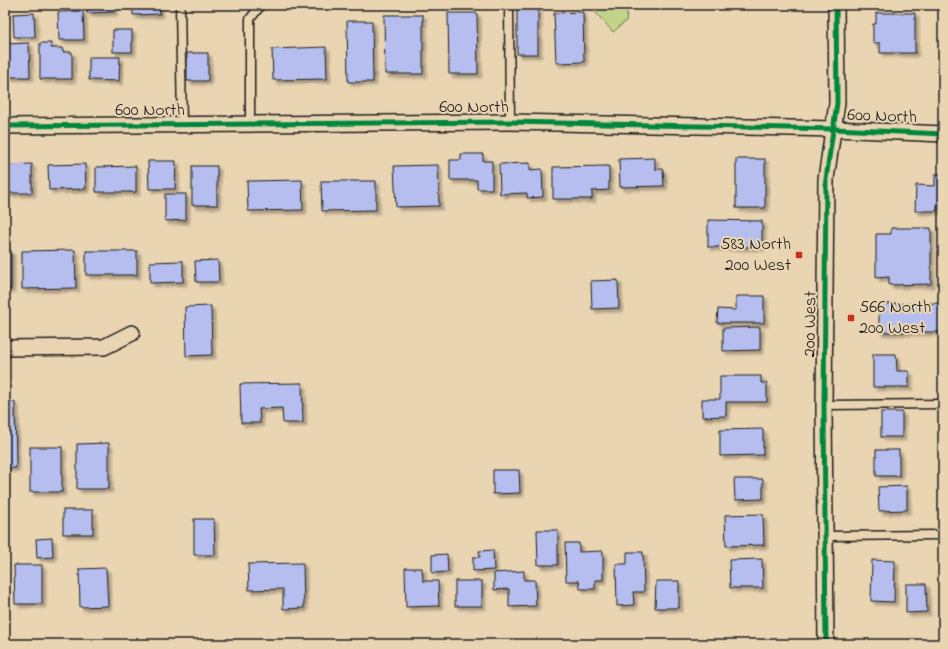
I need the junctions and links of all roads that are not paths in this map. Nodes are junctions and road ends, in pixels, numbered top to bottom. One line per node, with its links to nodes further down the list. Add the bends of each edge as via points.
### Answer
1 (180, 5): 6 (lane)
2 (261, 5): 7 (lane, via 250,19)
3 (509, 5): 5 (lane)
4 (836, 5): 9 (street, 200 West, via 837,103)
5 (510, 122): 7 (street, 600 North); 9 (street, 600 North)
6 (182, 124): 7 (street, 600 North); 8 (street, 600 North)
7 (250, 124)
8 (5, 126)
9 (834, 129): 10 (street, 600 North); 14 (street, 200 West, via 826,179)
10 (943, 134)
11 (132, 333): 12 (street, via 104,347)
12 (5, 348)
13 (943, 404): 14 (lane)
14 (824, 405): 16 (street, 200 West)
15 (943, 535): 16 (lane)
16 (825, 536): 17 (street, 200 West)
17 (826, 644)

